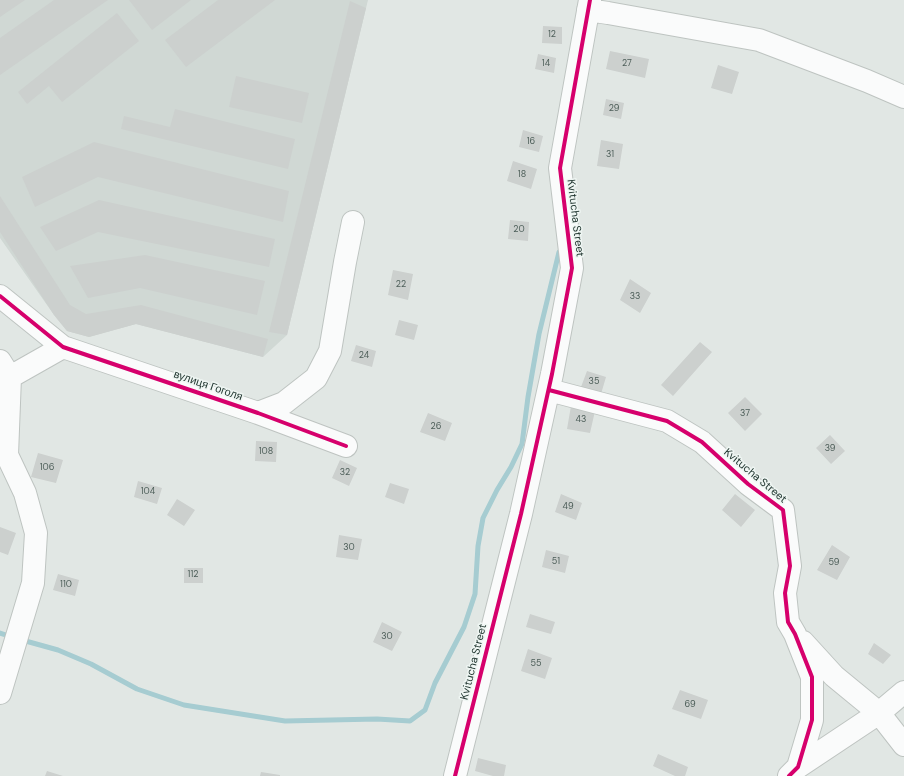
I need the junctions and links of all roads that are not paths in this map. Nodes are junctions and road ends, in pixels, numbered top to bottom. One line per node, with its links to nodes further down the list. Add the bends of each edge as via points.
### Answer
1 (589, 5): 2 (street, via 608,13 759,40 867,80); 7 (street, Kvitucha Street, via 560,168 572,268)
2 (904, 98)
3 (353, 222): 8 (street, via 330,351 316,378 284,403)
4 (0, 296): 5 (street)
5 (63, 347): 6 (street); 8 (street, вулиця Гоголя)
6 (5, 369): 12 (street, via 7,455 24,493 36,533 33,583)
7 (549, 390): 10 (street, Kvitucha Street, via 667,421 702,442 748,484 783,510 790,566 785,593 788,622); 16 (street, Kvitucha Street, via 521,514)
8 (258, 413): 9 (street, вулиця Гоголя)
9 (346, 446)
10 (795, 634): 13 (street, Kvitucha Street, via 834,676); 15 (street, Kvitucha Street, via 812,677 812,720)
11 (904, 692): 13 (street)
12 (0, 693)
13 (879, 713): 14 (street, Kvitucha Street); 15 (street)
14 (904, 745)
15 (793, 772)
16 (454, 776)

